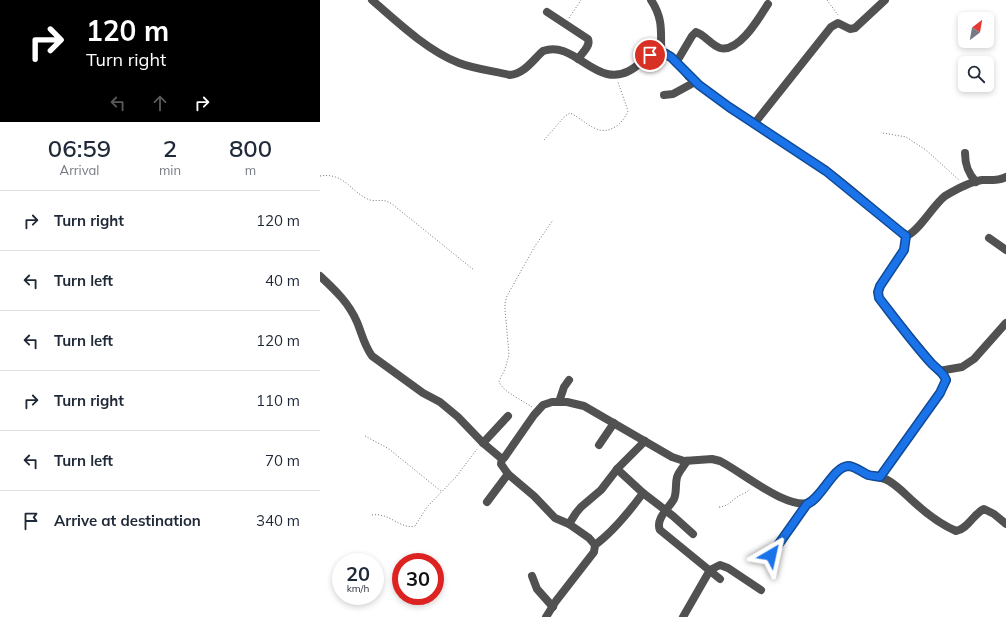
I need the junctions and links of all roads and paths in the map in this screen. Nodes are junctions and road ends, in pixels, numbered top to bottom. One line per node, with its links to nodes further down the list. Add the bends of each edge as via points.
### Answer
1 (372, 0): 11 (street, via 430,47 459,63 515,75 543,50 559,50)
2 (581, 0): 8 (path)
3 (651, 0): 10 (street, via 660,18)
4 (827, 0): 9 (path)
5 (885, 0): 9 (street, via 855,28 850,29)
6 (768, 4): 12 (street, via 748,33 730,48 718,47 696,32)
7 (547, 12): 8 (street)
8 (565, 23): 11 (street, via 588,40 588,45)
9 (842, 25): 16 (street, via 838,23 831,27)
10 (661, 51): 12 (street); 13 (street, via 654,52 627,72)
11 (578, 59): 13 (street, via 600,72)
12 (676, 62): 14 (street)
13 (613, 75): 18 (path, via 628,111 617,126 604,131 570,113)
14 (695, 82): 15 (street, via 674,94); 16 (street)
15 (664, 95)
16 (754, 124): 25 (street, via 826,171)
17 (883, 133): 23 (path, via 906,137 926,150)
18 (544, 140)
19 (965, 153): 22 (street, via 966,166)
20 (320, 176): 28 (path, via 332,175 371,200 386,200)
21 (1006, 176): 22 (street)
22 (976, 182): 23 (street)
23 (965, 186): 25 (street, via 939,201 914,231)
24 (553, 220): 34 (path, via 535,246 505,303 509,355 499,381 502,387)
25 (906, 236): 31 (street, via 904,250 880,286 879,298)
26 (988, 238): 27 (street)
27 (1006, 250)
28 (474, 270)
29 (320, 276): 39 (street, via 351,309 366,348 372,356 423,393 440,402)
30 (1006, 323): 31 (street, via 974,359 962,367)
31 (939, 371): 45 (street, via 945,377 946,384)
32 (569, 380): 33 (street)
33 (559, 402): 34 (street, via 543,405); 36 (street, via 584,406)
34 (538, 411): 41 (street)
35 (508, 416): 39 (street)
36 (614, 423): 38 (street); 40 (street)
37 (366, 436): 47 (path, via 389,449)
38 (645, 442): 42 (street, via 672,457); 43 (street)
39 (483, 443): 41 (street); 47 (path)
40 (598, 445)
41 (502, 459): 44 (street, via 501,464)
42 (687, 461): 46 (street, via 720,461); 52 (street, via 678,475 674,499)
43 (617, 469): 48 (street); 54 (street)
44 (508, 474): 49 (street); 54 (street, via 555,518)
45 (880, 477): 50 (street, via 854,467 842,468 816,498); 55 (street, via 890,481 927,513 956,531 984,509)
46 (754, 482): 50 (street, via 776,495); 51 (path, via 746,494 737,497 727,506)
47 (442, 493): 53 (path, via 427,507 415,526 406,526 382,514)
48 (643, 493): 52 (street); 57 (street, via 614,529)
49 (487, 502)
50 (807, 504): 58 (street)
51 (719, 507)
52 (666, 510): 56 (street); 59 (street, via 659,522 660,530)
53 (372, 515)
54 (569, 524): 57 (street, via 586,534)
55 (1006, 524)
56 (693, 534)
57 (595, 545): 63 (street, via 594,552)
58 (771, 555)
59 (710, 570): 61 (street); 62 (street, via 720,565 724,566); 65 (street)
60 (532, 576): 63 (street, via 537,589)
61 (720, 579)
62 (761, 590)
63 (553, 607): 64 (street)
64 (546, 617)
65 (683, 617)

